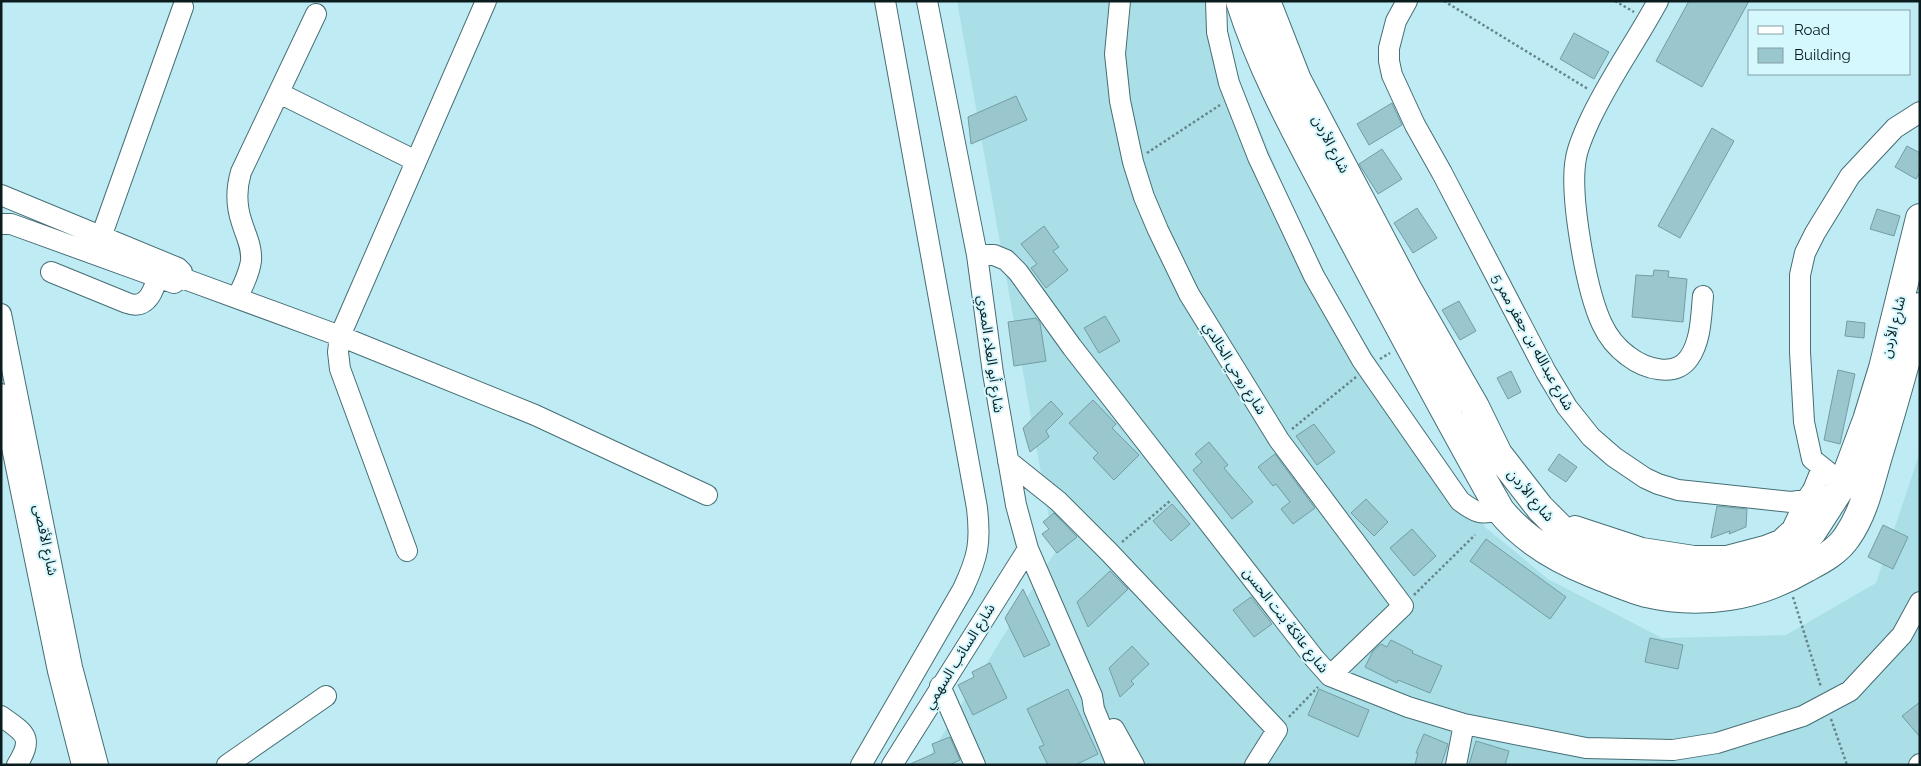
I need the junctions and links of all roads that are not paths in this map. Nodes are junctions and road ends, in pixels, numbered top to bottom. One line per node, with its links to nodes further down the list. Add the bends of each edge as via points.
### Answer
1 (486, 1): 14 (street)
2 (885, 1): 52 (street, via 978,508 980,537 975,563 963,590)
3 (927, 1): 21 (street, شارع أبو العلاء المعري)
4 (1120, 1): 42 (street, شارع روحي الخالدي, via 1115,54 1120,101 1133,162 1148,205 1189,294 1279,440 1403,606)
5 (1216, 1): 37 (street, via 1217,32 1228,84 1314,276 1367,368 1460,501 1484,514)
6 (1240, 1): 24 (highway, شارع الأردن, via 1251,37 1276,92)
7 (1266, 1): 24 (highway, شارع الأردن, via 1297,80)
8 (1407, 1): 36 (street, شارع عبدالله بن جعفر ممر 5, via 1396,21 1389,48 1392,75 1415,125 1567,407 1591,437 1614,457 1658,484 1678,490 1791,502)
9 (1658, 1): 25 (street, via 1600,96 1576,157 1574,190 1584,262 1609,337 1628,356 1651,367 1671,370 1683,366 1698,337)
10 (183, 7): 20 (street)
11 (316, 14): 12 (street)
12 (278, 93): 14 (street); 26 (street, via 238,182 237,203 251,260)
13 (1920, 112): 33 (street, via 1895,128 1850,176 1815,233 1803,261 1799,311 1804,422 1812,459)
14 (416, 161): 29 (street)
15 (1, 195): 16 (street)
16 (35, 210): 19 (street); 20 (street)
17 (1920, 218): 34 (highway, شارع الأردن, via 1883,368)
18 (1, 224): 19 (street)
19 (27, 229): 20 (street)
20 (98, 245): 22 (street)
21 (977, 255): 32 (street, شارع أبو العلاء المعري); 42 (street, شارع عاتكة بنت الحسن, via 994,255 1006,260 1018,272 1078,354)
22 (160, 269): 23 (street, via 150,297 137,305); 26 (street, via 181,269 182,278)
23 (51, 272)
24 (1396, 296): 37 (highway, شارع الأردن, via 1407,343); 38 (highway, شارع الأردن, via 1475,407 1498,454)
25 (1703, 296)
26 (237, 298): 29 (street)
27 (1920, 307): 30 (highway, شارع الأردن)
28 (1, 314): 50 (street, شارع الأقصى, via 72,667)
29 (340, 336): 35 (street, via 535,415); 40 (street, via 340,369)
30 (1913, 359): 37 (highway, شارع الأردن, via 1858,521 1836,550 1788,579 1721,598 1669,597 1644,592 1556,556 1520,532)
31 (1, 394): 49 (street, شارع الأقصى, via 58,671)
32 (1008, 461): 39 (street, شارع أبو العلاء المعري); 57 (street, via 1058,502 1109,552 1277,730)
33 (1822, 468): 34 (street); 36 (street)
34 (1843, 484): 38 (highway, شارع الأردن, via 1812,532 1792,550 1749,572 1691,573 1617,557 1573,537)
35 (707, 495)
36 (1806, 500): 38 (street, via 1792,529 1780,540 1727,556 1694,556 1642,548)
37 (1500, 510)
38 (1546, 516)
39 (1028, 549): 43 (street, شارع السائب السهمي); 45 (street, شارع أبو العلاء المعري)
40 (407, 551)
41 (1920, 602): 47 (street, شارع عاتكة بنت الحسن, via 1902,635 1850,691 1803,716 1717,743 1673,750 1586,748)
42 (1330, 676): 47 (street, شارع عاتكة بنت الحسن, via 1408,707)
43 (940, 686): 53 (street, شارع السائب السهمي); 54 (street)
44 (326, 696): 51 (street)
45 (1092, 696): 55 (street, شارع أبو العلاء المعري, via 1094,709); 56 (street, شارع أبو العلاء المعري)
46 (1, 716): 48 (street, via 26,737 26,749)
47 (1464, 724): 58 (street)
48 (18, 765)
49 (82, 765)
50 (98, 765)
51 (227, 765)
52 (861, 765)
53 (892, 765)
54 (976, 765)
55 (1117, 765)
56 (1134, 765)
57 (1255, 765)
58 (1456, 765)

